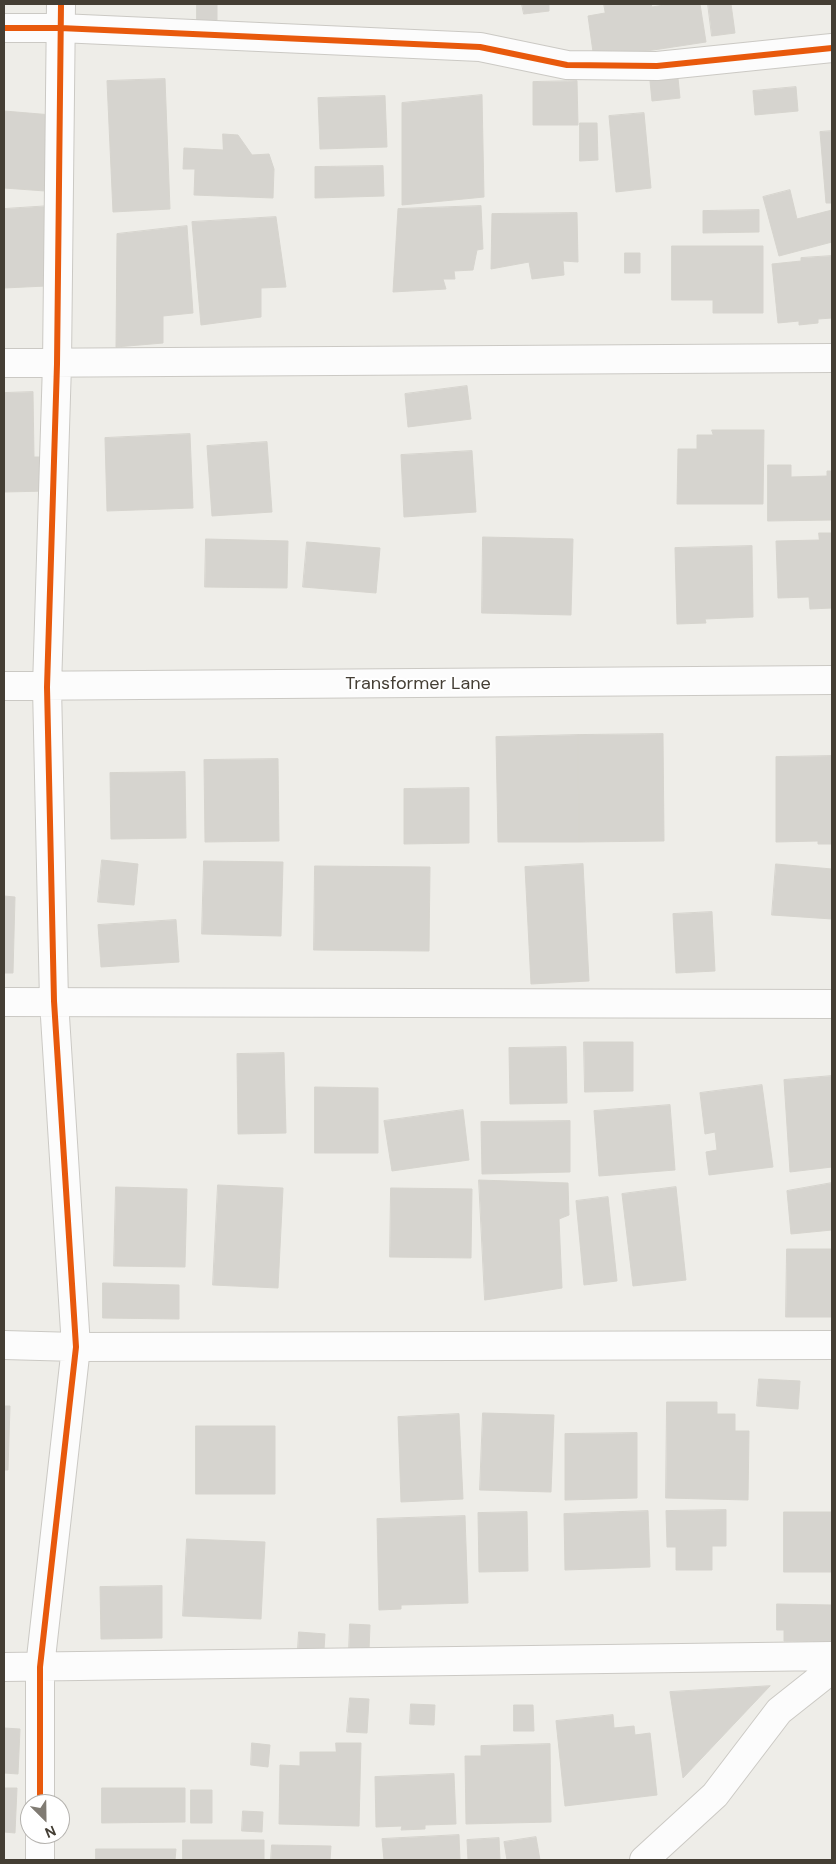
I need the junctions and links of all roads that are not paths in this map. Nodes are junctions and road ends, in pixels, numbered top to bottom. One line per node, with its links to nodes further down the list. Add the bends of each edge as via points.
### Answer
1 (60, 16): 2 (street); 3 (street, via 480,47 567,65 657,66); 6 (street)
2 (4, 28)
3 (832, 48)
4 (832, 358): 6 (street)
5 (4, 364): 6 (street)
6 (57, 364): 9 (street)
7 (832, 680): 9 (street, Transformer Lane)
8 (4, 686): 9 (street, Transformer Lane)
9 (47, 687): 10 (street)
10 (54, 1001): 11 (street); 12 (street); 15 (street)
11 (4, 1002)
12 (832, 1004)
13 (4, 1345): 15 (street)
14 (832, 1345): 15 (street)
15 (76, 1347): 18 (street)
16 (832, 1656): 18 (street)
17 (4, 1667): 18 (street)
18 (40, 1667): 20 (street)
19 (832, 1669): 23 (street, via 780,1711 715,1794)
20 (40, 1794)
21 (40, 1844): 22 (street)
22 (40, 1860)
23 (644, 1860)

